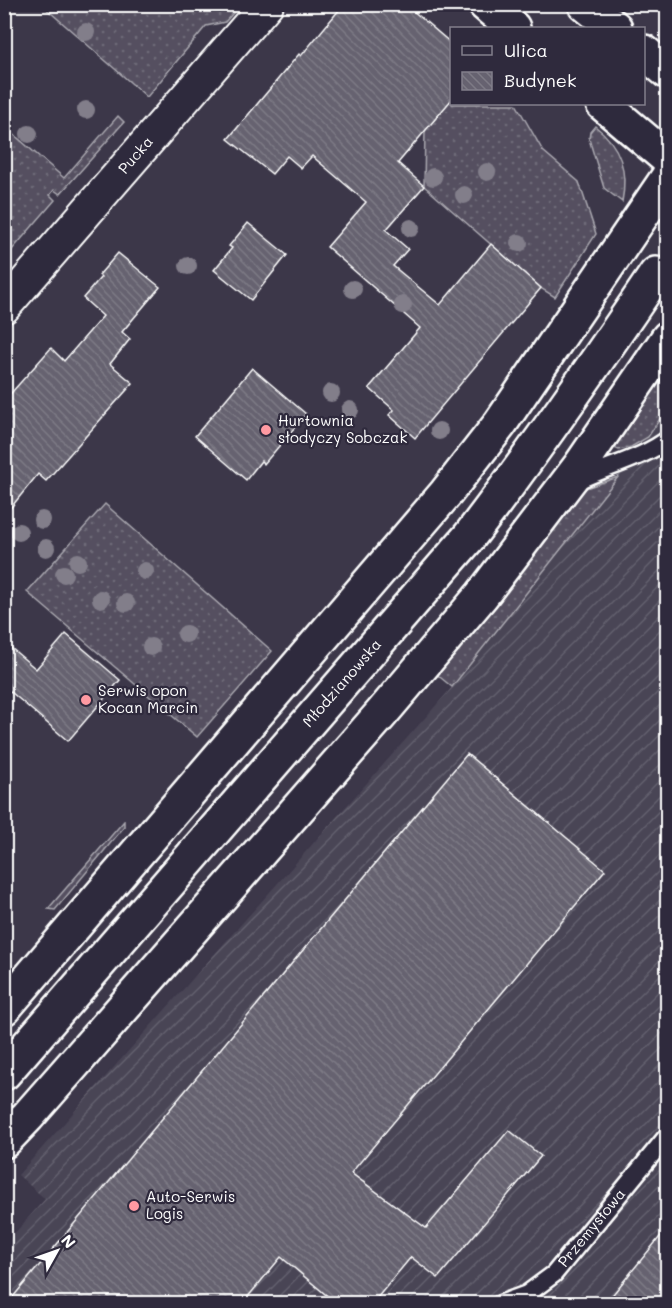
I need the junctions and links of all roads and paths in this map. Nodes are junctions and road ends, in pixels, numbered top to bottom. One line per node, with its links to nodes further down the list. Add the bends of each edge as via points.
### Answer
1 (267, 4): 14 (street, Pucka)
2 (485, 4): 4 (main road)
3 (585, 4): 5 (main road)
4 (512, 27)
5 (614, 27)
6 (645, 51): 8 (main road)
7 (645, 52): 9 (main road)
8 (668, 56)
9 (668, 72)
10 (604, 105): 11 (main road)
11 (668, 159)
12 (668, 177): 18 (main road, via 500,424 446,493)
13 (656, 274): 19 (main road, Młodzianowska, via 539,445 469,537)
14 (4, 307)
15 (668, 338): 17 (main road)
16 (668, 440): 17 (lane)
17 (563, 488): 21 (main road, via 482,595 382,713)
18 (4, 1008)
19 (4, 1073)
20 (668, 1135): 22 (lane, Przemysłowa, via 554,1274 527,1294)
21 (4, 1141)
22 (500, 1304)

